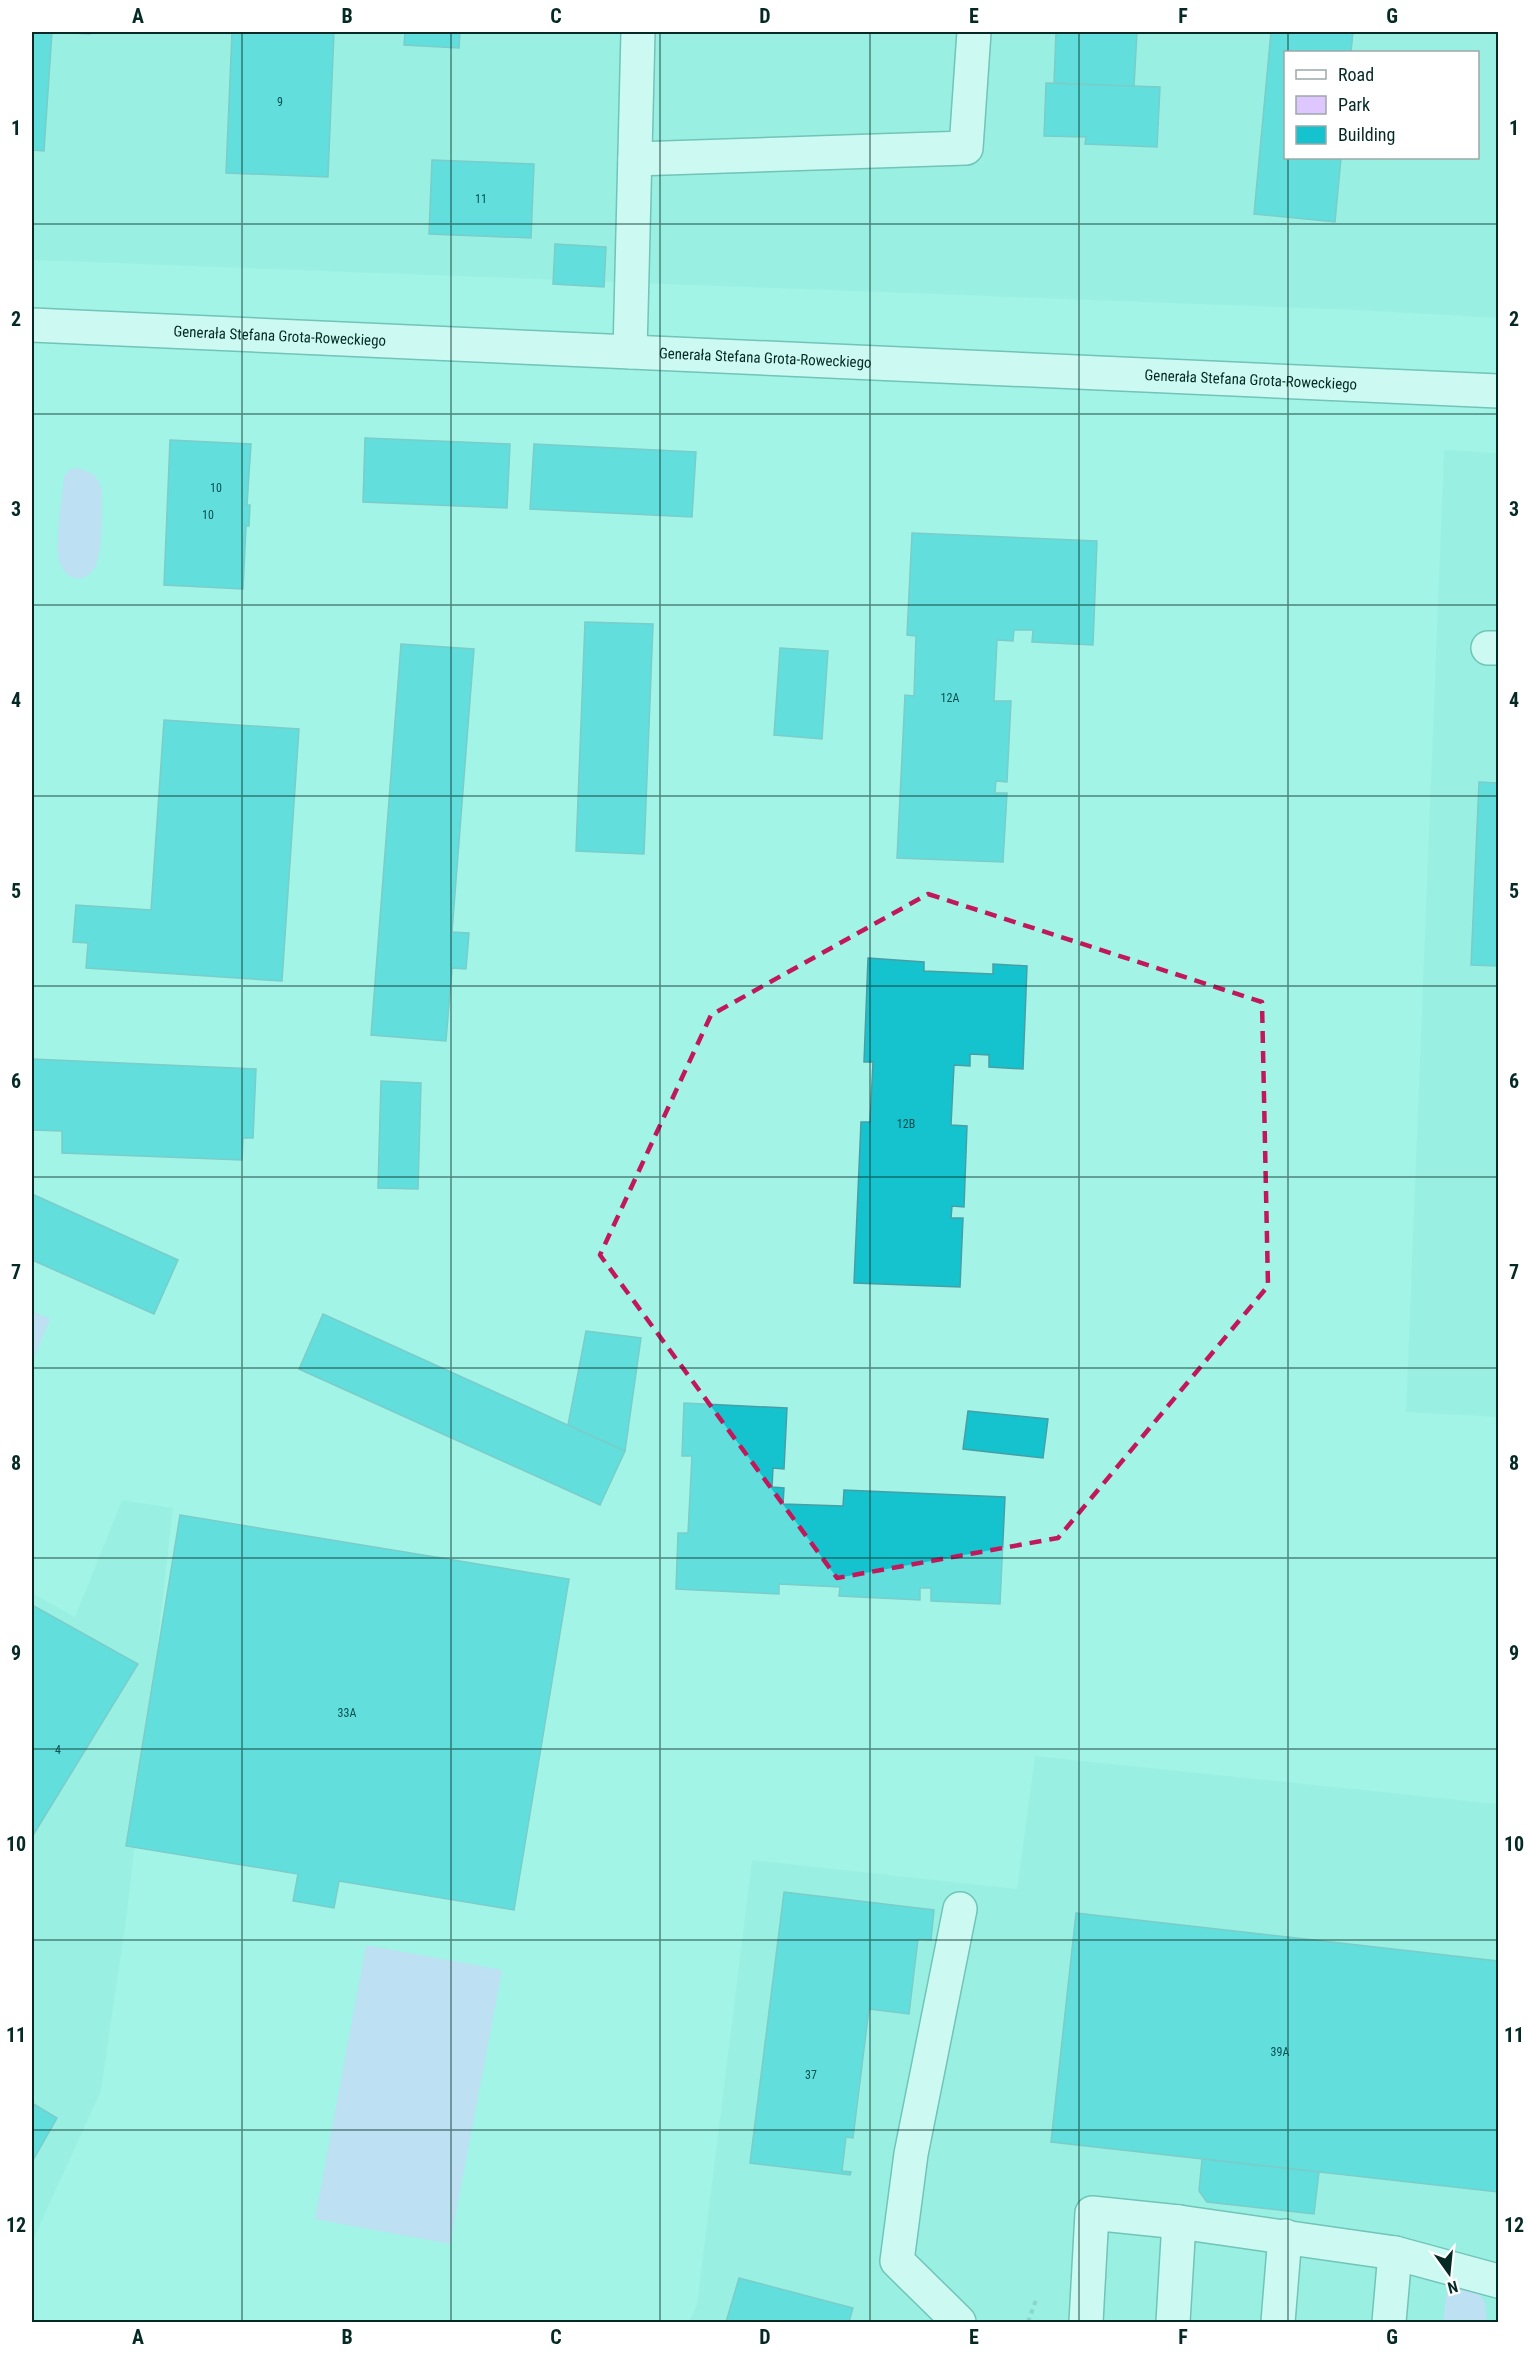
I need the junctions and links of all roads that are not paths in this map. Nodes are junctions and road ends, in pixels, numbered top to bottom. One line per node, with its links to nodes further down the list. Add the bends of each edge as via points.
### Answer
1 (638, 32): 3 (street)
2 (974, 32): 3 (street, via 966,148)
3 (635, 159): 5 (street)
4 (32, 326): 5 (street, Generała Stefana Grota-Roweckiego)
5 (630, 352): 6 (street, Generała Stefana Grota-Roweckiego)
6 (1498, 391)
7 (960, 1909): 12 (street, via 911,2154 897,2261)
8 (1179, 2222): 9 (street); 13 (street, via 1092,2213); 14 (street)
9 (1285, 2236): 10 (street); 15 (street)
10 (1395, 2253): 11 (street); 16 (street)
11 (1498, 2281)
12 (959, 2322)
13 (1086, 2322)
14 (1173, 2322)
15 (1278, 2322)
16 (1389, 2322)

